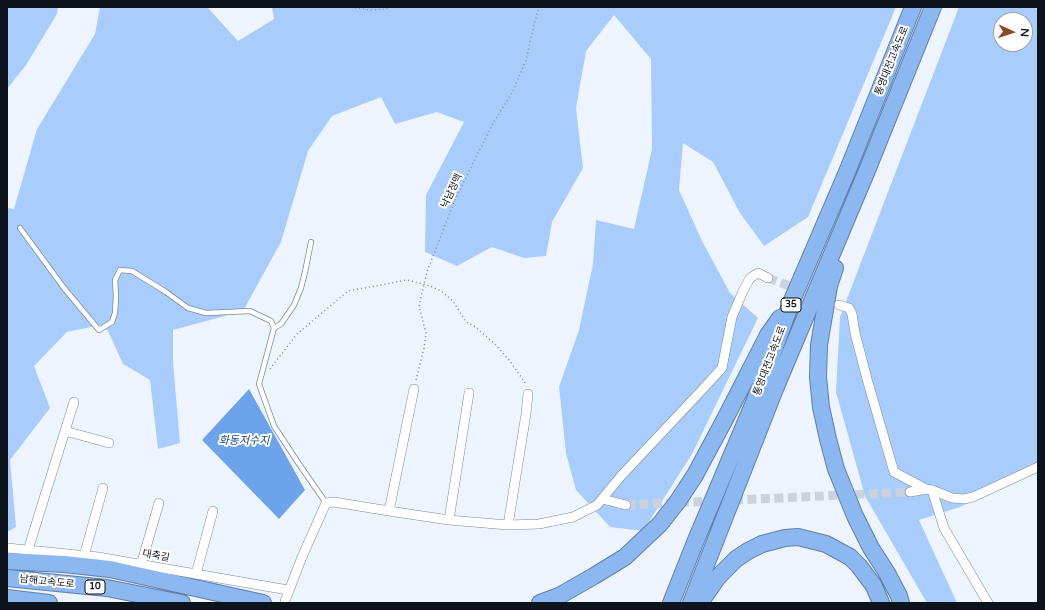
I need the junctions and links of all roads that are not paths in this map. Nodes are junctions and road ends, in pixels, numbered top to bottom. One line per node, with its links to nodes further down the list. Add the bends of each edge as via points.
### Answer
1 (913, 7): 7 (highway, 통영대전고속도로 / 35)
2 (933, 7): 3 (highway, 통영대전고속도로 / 35)
3 (866, 173): 38 (highway, via 830,286 819,345 818,377 821,407 836,470 855,516); 44 (highway, 통영대전고속도로 / 35, via 775,389)
4 (20, 228): 9 (lane, via 99,330 112,322 115,313 115,280 120,270 132,271 188,308 206,313 250,311 271,322)
5 (311, 242): 9 (lane, via 301,288 294,305 281,324)
6 (768, 278): 20 (street, via 758,273 750,278 743,291 732,318 722,368)
7 (793, 298): 42 (highway, via 768,334 695,475 660,524 625,557 559,596); 43 (highway, 통영대전고속도로 / 35, via 755,400)
8 (839, 305): 18 (street, via 849,308 852,314 855,334 894,472)
9 (274, 328): 22 (lane, via 259,384 274,426)
10 (414, 389): 25 (street)
11 (469, 394): 26 (street)
12 (528, 394): 27 (street)
13 (74, 402): 14 (street)
14 (65, 431): 15 (street); 29 (street)
15 (109, 443)
16 (1038, 467): 18 (street, via 964,499 952,498)
17 (103, 488): 30 (street)
18 (929, 490): 19 (street); 47 (street, via 944,528)
19 (910, 492)
20 (602, 499): 23 (street); 27 (street, via 597,505 572,516 539,524)
21 (159, 503): 32 (street)
22 (326, 503): 25 (street); 35 (street)
23 (626, 506)
24 (213, 511): 33 (street)
25 (389, 511): 26 (street)
26 (449, 520): 27 (street)
27 (508, 525)
28 (7, 548): 29 (street, 대축길)
29 (28, 550): 30 (street, 대축길)
30 (84, 556): 32 (street, 대축길)
31 (7, 561): 41 (highway, via 110,569)
32 (141, 565): 33 (street, 대축길)
33 (196, 574): 35 (street, 대축길)
34 (7, 578): 40 (highway, 남해고속도로 / 10, via 107,588)
35 (288, 590): 37 (street)
36 (7, 598): 39 (highway, 남해고속도로)
37 (285, 601)
38 (901, 601)
39 (49, 603)
40 (182, 603)
41 (263, 603)
42 (540, 603)
43 (671, 603)
44 (691, 603)
45 (700, 603): 46 (highway, via 718,577 736,559 762,544 798,537 826,544 850,557 874,586)
46 (881, 603)
47 (988, 603)

